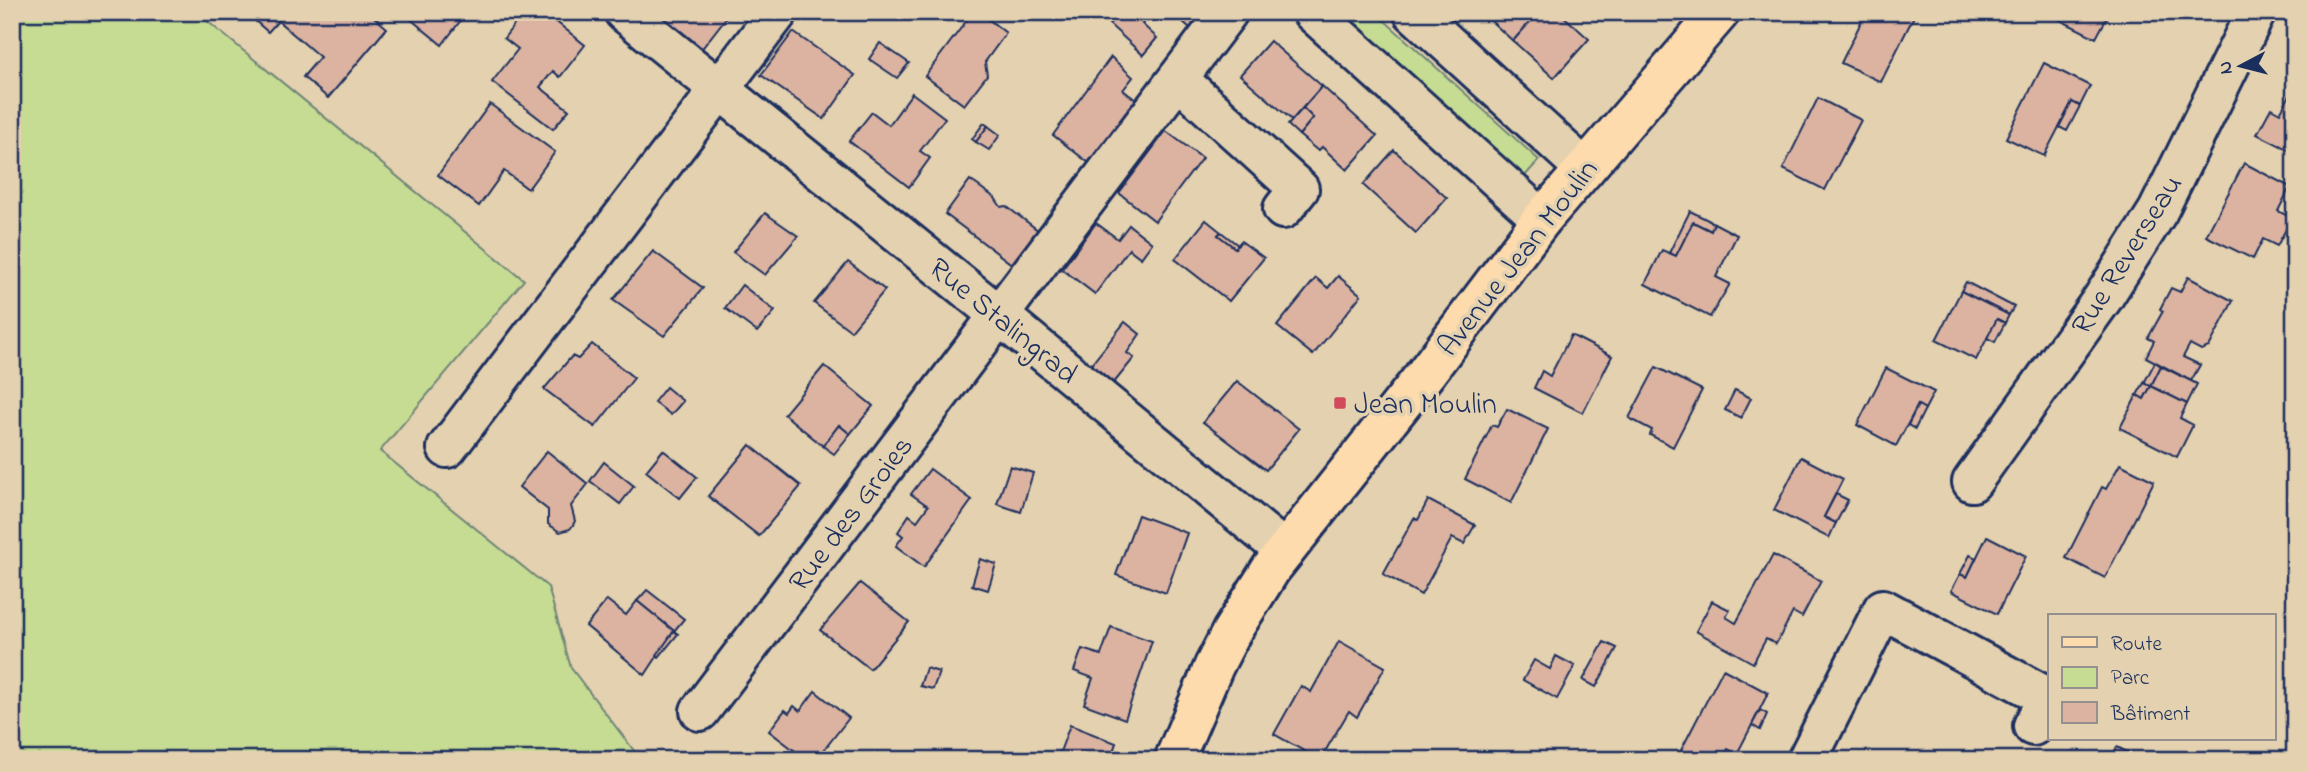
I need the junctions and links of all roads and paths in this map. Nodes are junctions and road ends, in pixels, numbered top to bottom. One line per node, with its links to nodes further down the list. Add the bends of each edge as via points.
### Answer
1 (624, 12): 9 (street, Rue Stalingrad)
2 (778, 12): 9 (street)
3 (1228, 12): 8 (street, Rue des Groies)
4 (1312, 12): 12 (street)
5 (1413, 12): 10 (street)
6 (1720, 12): 10 (main road, Avenue Jean Moulin)
7 (2256, 12): 15 (street, Rue Reverseau, via 2158,211 2103,298)
8 (1178, 79): 11 (street, via 1299,189); 13 (street, Rue des Groies)
9 (721, 91): 13 (street, Rue Stalingrad); 14 (street)
10 (1585, 169): 12 (main road, Avenue Jean Moulin)
11 (1283, 209)
12 (1542, 219): 16 (main road, Avenue Jean Moulin)
13 (1000, 316): 16 (street, Rue Stalingrad); 17 (street, Rue des Groies)
14 (447, 447)
15 (1972, 482)
16 (1285, 551): 19 (main road, Avenue Jean Moulin, via 1214,666)
17 (700, 711)
18 (2033, 726): 20 (street, via 2047,697 1884,609)
19 (1174, 760)
20 (1807, 760)

